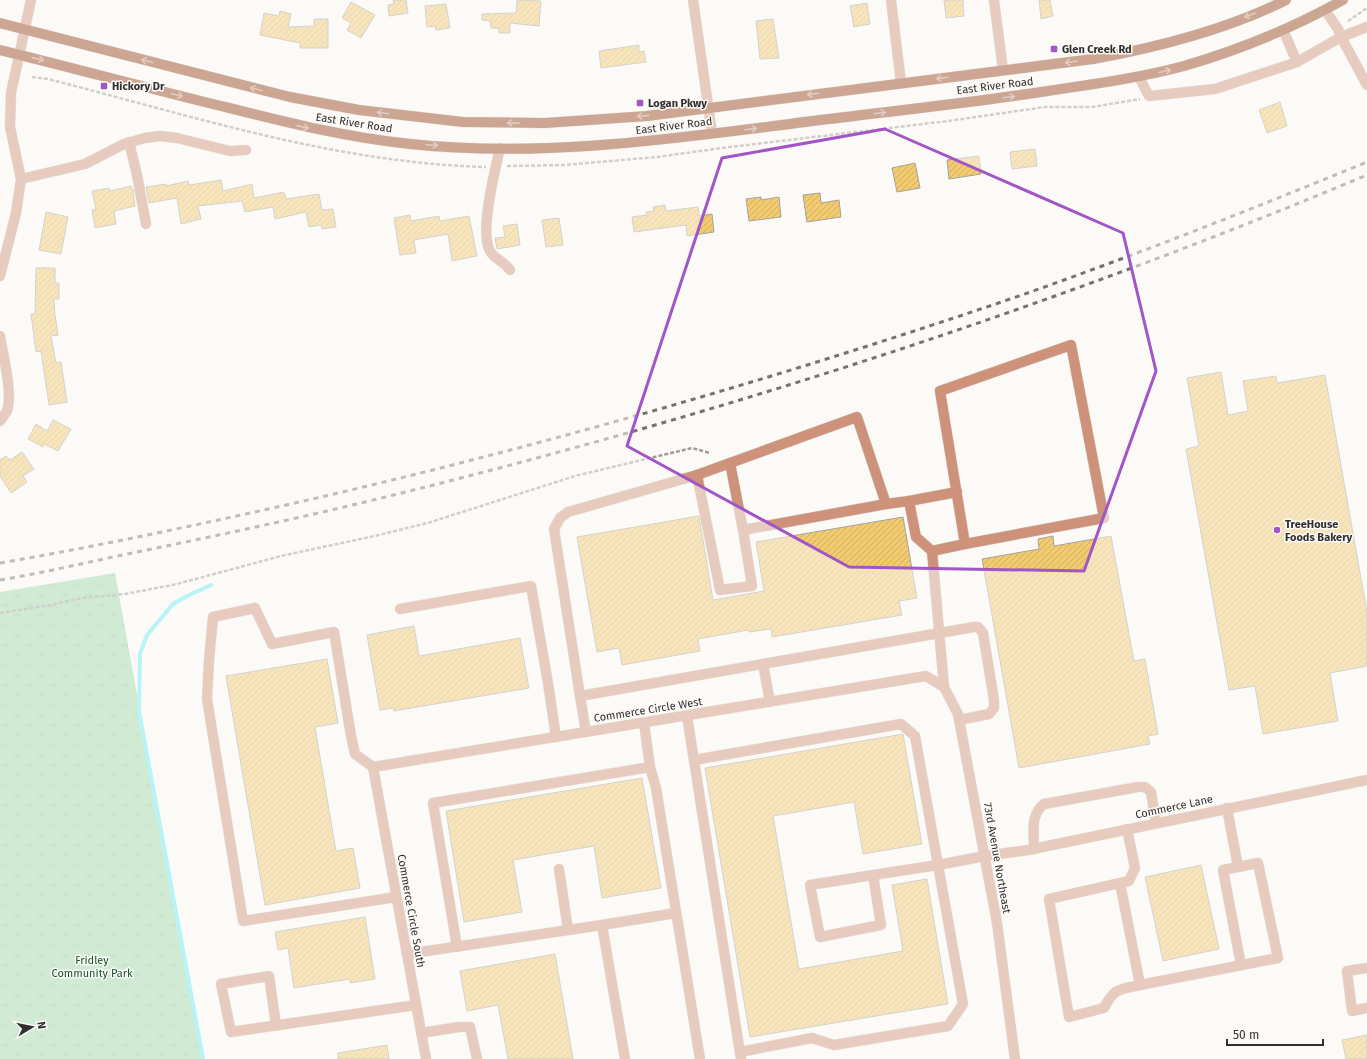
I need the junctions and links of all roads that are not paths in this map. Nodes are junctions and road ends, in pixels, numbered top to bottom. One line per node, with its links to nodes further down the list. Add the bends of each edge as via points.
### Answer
1 (31, 0): 10 (street)
2 (693, 0): 20 (street)
3 (891, 0): 18 (street)
4 (994, 0): 16 (street)
5 (1286, 0): 16 (main road, East River Road, one-way to 16, via 1226,24 1164,44 1093,59)
6 (1343, 0): 7 (main road, East River Road)
7 (1325, 10): 11 (main road, East River Road); 12 (street)
8 (0, 24): 10 (main road, East River Road)
9 (1367, 27): 12 (street)
10 (24, 29): 14 (street); 20 (main road, East River Road, one-way to 10, via 647,116 545,124 437,120 359,110 290,97)
11 (1283, 30): 15 (street); 17 (main road, East River Road, one-way to 11, via 1186,65)
12 (1341, 37): 15 (street); 19 (street)
13 (0, 50): 14 (main road, East River Road)
14 (19, 55): 23 (main road, East River Road, one-way to 23, via 311,129 414,144); 25 (street, via 11,93 10,127)
15 (1297, 62): 17 (street, via 1215,89 1149,96)
16 (1003, 70): 18 (main road, East River Road, one-way to 18)
17 (1139, 77): 21 (main road, East River Road, one-way to 17, via 1021,95)
18 (901, 83): 20 (main road, East River Road, one-way to 20)
19 (1367, 85)
20 (709, 107): 21 (street)
21 (712, 134): 23 (main road, East River Road, via 623,144)
22 (129, 142): 24 (street, via 160,136 230,151); 25 (street, via 85,164); 26 (street)
23 (500, 148): 27 (street, via 487,215 486,238 490,252)
24 (246, 150)
25 (21, 179): 28 (street, via 16,213)
26 (146, 224)
27 (510, 270)
28 (0, 276)
29 (0, 336): 30 (street, via 9,401 7,411)
30 (0, 421)
31 (730, 464): 32 (street); 35 (street, via 857,417); 36 (street)
32 (697, 475): 36 (street, via 720,590 752,586); 43 (street, via 568,512 560,518 554,529)
33 (957, 492): 34 (street); 37 (street); 37 (street, via 940,391 1071,345 1104,518)
34 (908, 501): 35 (street); 38 (street, via 916,537)
35 (886, 504): 36 (street)
36 (743, 530)
37 (965, 544): 38 (street)
38 (932, 551): 40 (street)
39 (400, 609): 49 (street, via 531,586)
40 (939, 633): 41 (street); 42 (street); 46 (street, via 974,627 982,633 994,708 989,714)
41 (763, 664): 43 (street); 44 (street)
42 (944, 687): 44 (street, Commerce Circle West, via 926,676); 46 (street, 73rd Avenue Northeast)
43 (580, 696): 48 (street)
44 (770, 702): 45 (street, Commerce Circle West)
45 (687, 716): 47 (street, Commerce Circle West); 50 (street)
46 (959, 720): 58 (street, 73rd Avenue Northeast)
47 (644, 722): 48 (street, Commerce Circle West); 52 (street)
48 (586, 732): 49 (street, Commerce Circle West)
49 (556, 737): 51 (street, Commerce Circle West)
50 (694, 760): 59 (street, via 901,724 915,736); 77 (street)
51 (373, 767): 64 (street, Commerce Circle South); 64 (street, via 356,754 334,632 272,644 254,608 213,617 207,700 244,921)
52 (650, 767): 65 (street, via 656,788); 68 (street, via 433,803)
53 (1367, 780): 54 (street, Commerce Lane)
54 (1227, 808): 55 (street, Commerce Lane); 60 (street)
55 (1156, 823): 56 (street, Commerce Lane); 57 (street, via 1151,792 1145,787 1044,804 1035,815)
56 (1127, 829): 57 (street, Commerce Lane); 63 (street, via 1135,868 1129,881)
57 (1034, 848): 58 (street, Commerce Lane)
58 (985, 856): 59 (street, Commerce Lane); 82 (street, 73rd Avenue Northeast, via 997,923)
59 (938, 865): 62 (street, Commerce Lane); 77 (street, via 963,1004 948,1026 834,1045 812,1038)
60 (1238, 867): 70 (street, via 1223,870); 70 (street, via 1258,863 1278,958)
61 (559, 869): 67 (street)
62 (872, 875): 62 (street, Commerce Lane, via 881,925 820,937 810,885)
63 (1120, 883): 72 (street); 72 (street, via 1049,899 1069,1017 1104,1008 1116,991)
64 (396, 897): 69 (street, Commerce Circle South)
65 (676, 913): 66 (street); 81 (street)
66 (602, 925): 67 (street); 80 (street)
67 (568, 930): 68 (street)
68 (457, 947): 69 (street)
69 (407, 954): 73 (street, Commerce Circle South)
70 (1241, 965): 72 (street)
71 (1367, 968): 74 (street, via 1347,971 1352,1011)
72 (1140, 985)
73 (416, 1005): 75 (street); 76 (street, Commerce Circle South)
74 (1367, 1008)
75 (276, 1025): 75 (street, via 231,1032 221,984 269,976)
76 (421, 1033): 78 (street, Commerce Circle South); 79 (street, via 470,1027)
77 (741, 1056)
78 (426, 1059)
79 (477, 1059)
80 (625, 1059)
81 (697, 1059)
82 (1015, 1059)

